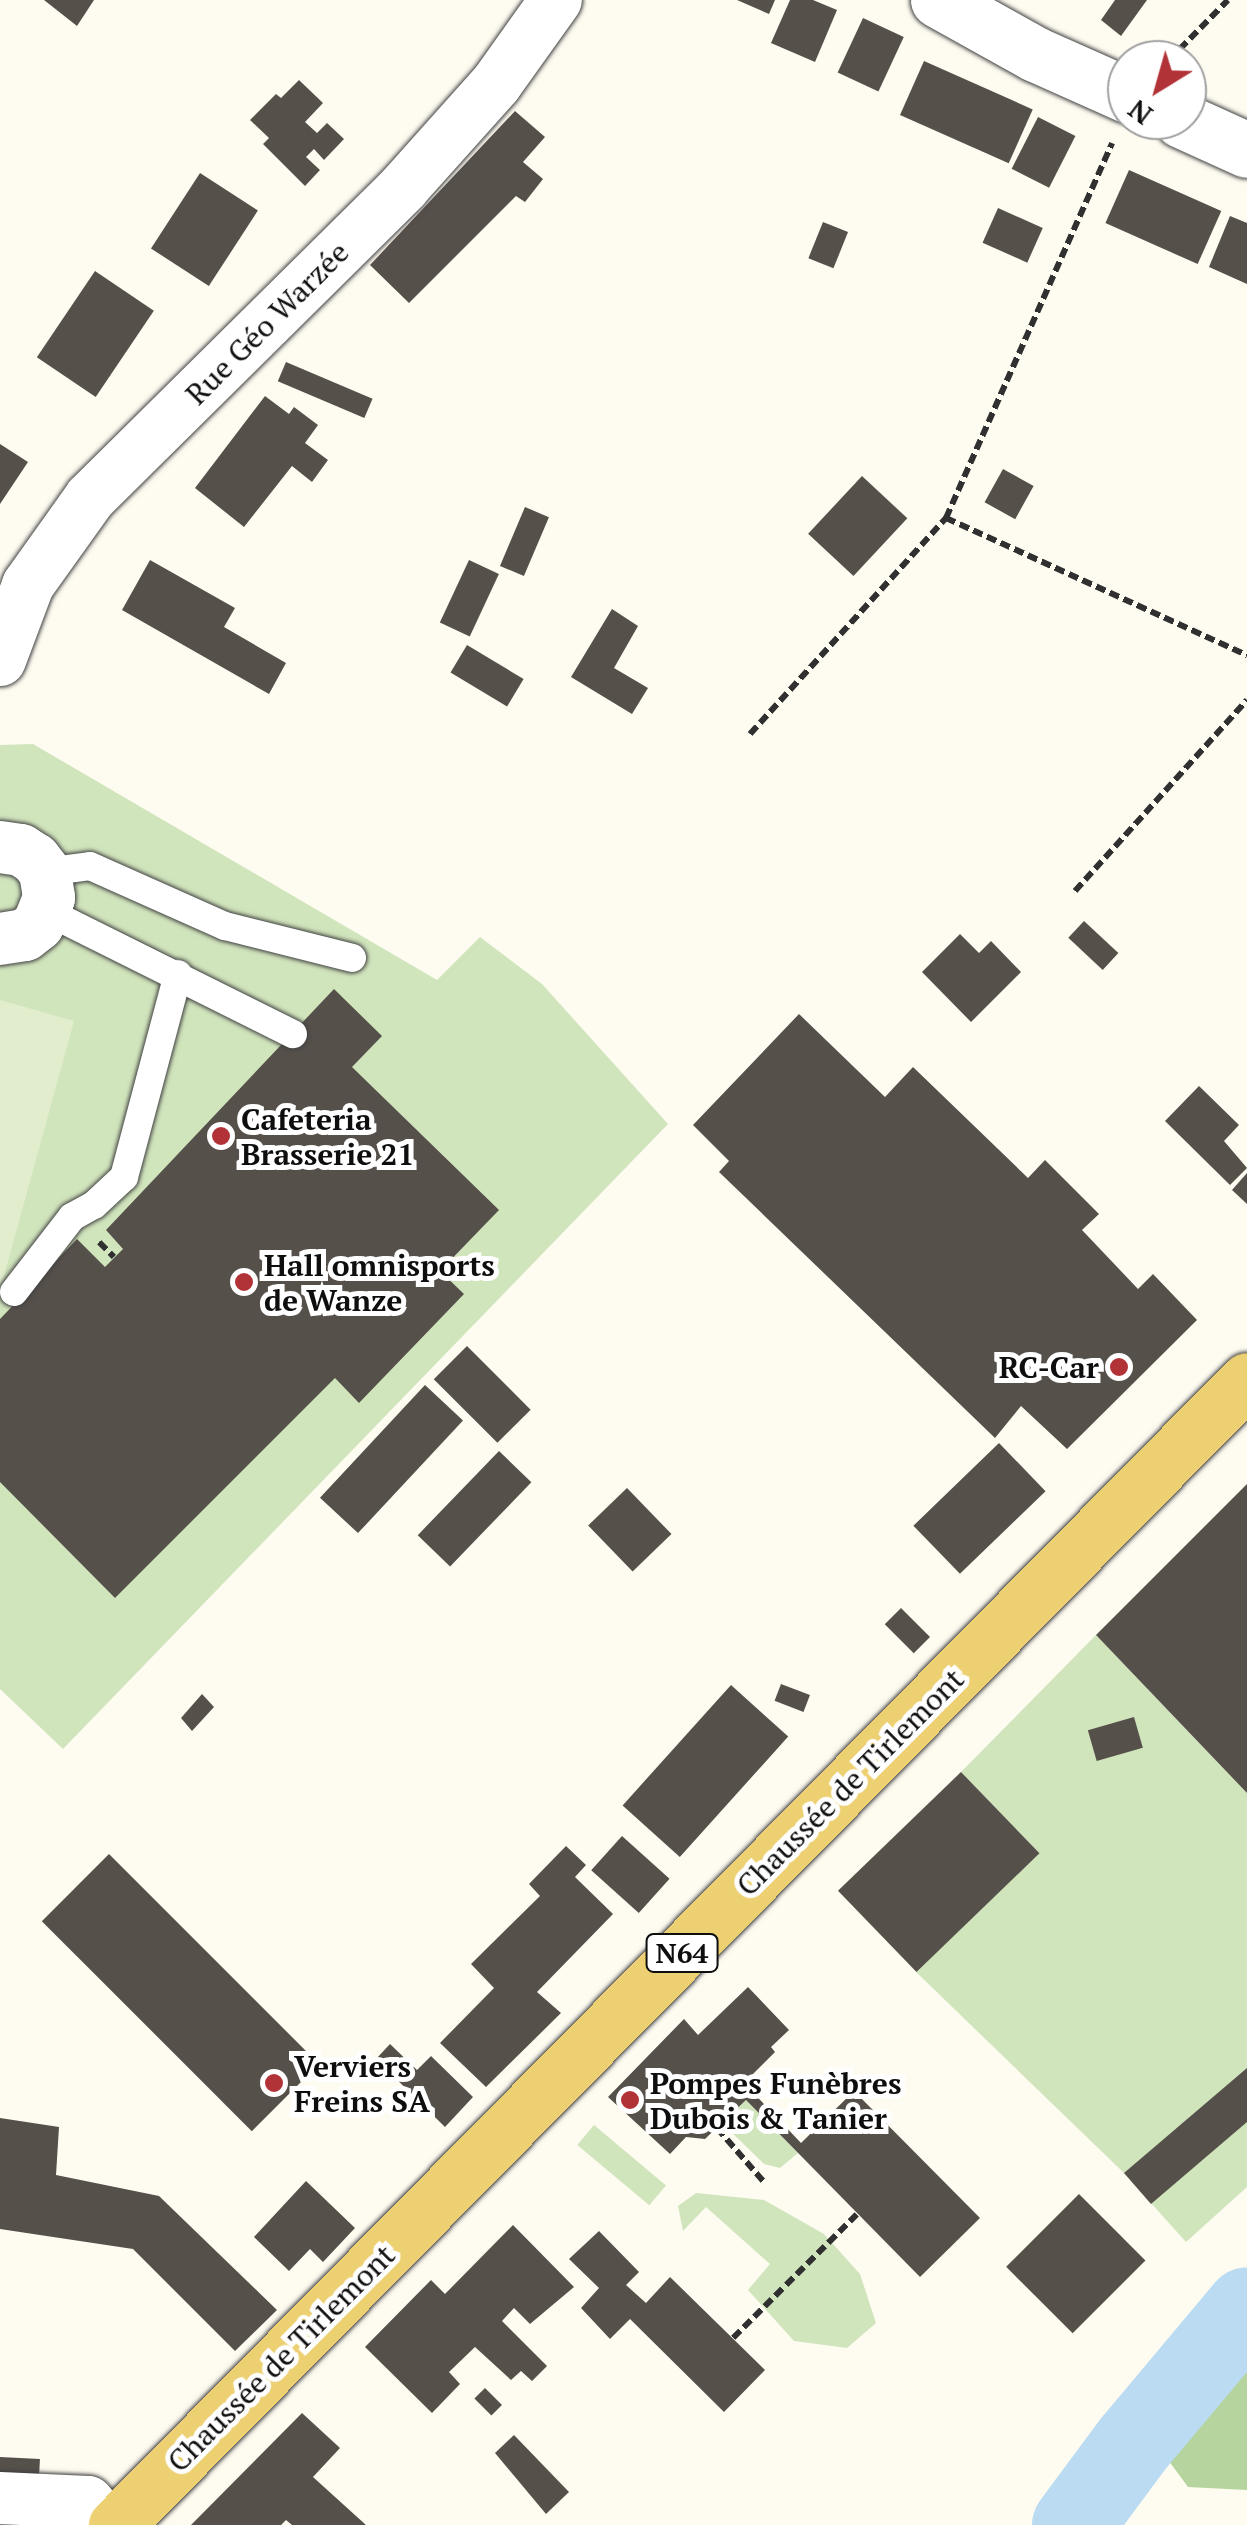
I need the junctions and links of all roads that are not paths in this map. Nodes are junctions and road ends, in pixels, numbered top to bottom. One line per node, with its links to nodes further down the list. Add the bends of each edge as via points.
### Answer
1 (556, 0): 6 (street, Rue Géo Warzée, via 496,84 403,188 90,498 28,585)
2 (938, 0): 3 (street)
3 (1107, 101)
4 (1207, 132): 5 (street)
5 (1247, 150)
6 (0, 660)
7 (19, 862): 8 (street, via 24,935); 9 (lane, via 90,866 225,926); 10 (lane)
8 (0, 940)
9 (352, 958)
10 (178, 974): 11 (lane); 12 (lane, via 124,1177 72,1216)
11 (293, 1034)
12 (14, 1292)
13 (1247, 1380): 16 (main road, Chaussée de Tirlemont / N64)
14 (0, 2498): 15 (street, via 88,2502)
15 (108, 2525)
16 (116, 2525)

